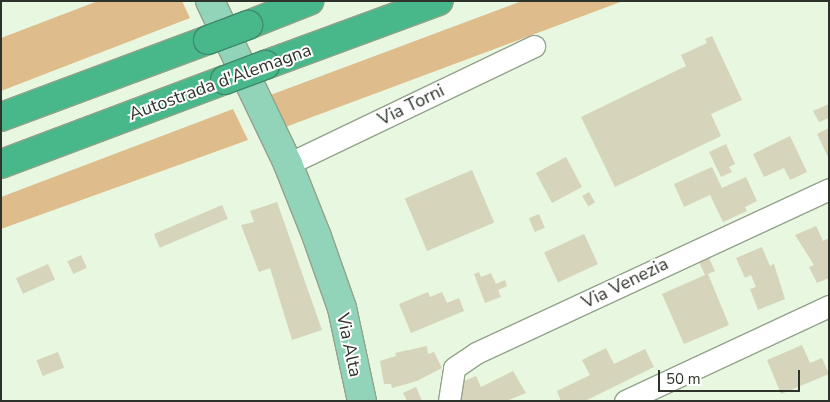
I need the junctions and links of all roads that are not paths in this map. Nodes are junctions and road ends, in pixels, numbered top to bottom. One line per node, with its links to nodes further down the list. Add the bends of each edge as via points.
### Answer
1 (210, 1): 7 (main road)
2 (309, 1): 5 (highway, bridge)
3 (439, 1): 6 (highway, Autostrada d'Alemagna, bridge)
4 (534, 46): 7 (street, Via Torni)
5 (1, 117)
6 (1, 164)
7 (288, 164): 11 (main road, Via Alta, via 336,290)
8 (829, 189): 12 (street, Via Venezia, via 476,353 454,368)
9 (829, 306): 10 (street)
10 (651, 395): 13 (street)
11 (362, 401)
12 (449, 401)
13 (625, 401)

